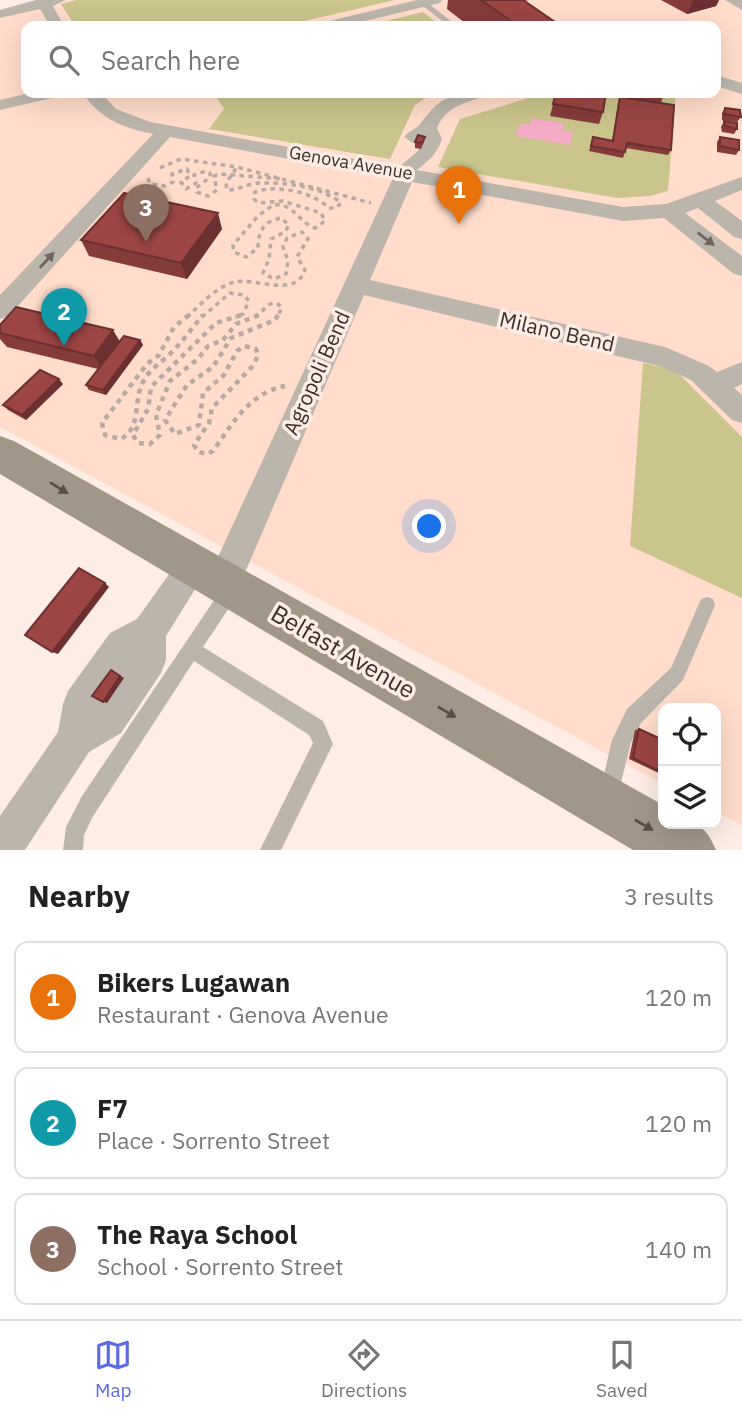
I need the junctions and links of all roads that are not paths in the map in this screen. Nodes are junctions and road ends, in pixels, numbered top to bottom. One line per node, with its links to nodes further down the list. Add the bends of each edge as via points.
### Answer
1 (27, 0): 5 (street)
2 (732, 0): 6 (street)
3 (49, 1): 7 (street); 8 (street)
4 (426, 1): 9 (street); 10 (lane)
5 (0, 6)
6 (742, 6)
7 (0, 14)
8 (55, 21)
9 (346, 21)
10 (448, 21)
11 (29, 98): 14 (street)
12 (96, 98): 15 (street, Genova Avenue, via 106,112 124,121)
13 (463, 98): 16 (street, Agropoli Bend, via 444,105 434,115 428,128 433,139 425,155)
14 (0, 105)
15 (158, 129): 16 (street, Genova Avenue); 22 (street); 24 (street, one-way to 15)
16 (409, 168): 19 (street, Genova Avenue, via 601,211); 23 (street, Agropoli Bend)
17 (742, 183): 18 (street, Genova Avenue)
18 (700, 199): 19 (street, Genova Avenue); 20 (street)
19 (670, 211): 21 (street, one-way to 21)
20 (742, 232)
21 (742, 268)
22 (0, 282)
23 (356, 285): 26 (street, Milano Bend, via 666,357 692,368); 29 (street, Agropoli Bend)
24 (0, 310)
25 (742, 372): 26 (street)
26 (715, 386): 27 (street, Milano Bend)
27 (742, 412)
28 (0, 453): 29 (main road, Belfast Avenue, one-way to 29)
29 (216, 580): 31 (lane); 32 (main road, Belfast Avenue, one-way to 32); 33 (street, Agropoli Bend, via 149,631 148,660 108,720 76,739)
30 (707, 605): 32 (lane, via 677,674 634,716 622,740)
31 (192, 650): 34 (lane, via 97,790 76,830); 35 (lane, via 316,729 323,744)
32 (607, 804): 36 (main road, Belfast Avenue, one-way to 36)
33 (1, 850)
34 (73, 850)
35 (270, 850)
36 (687, 850)

